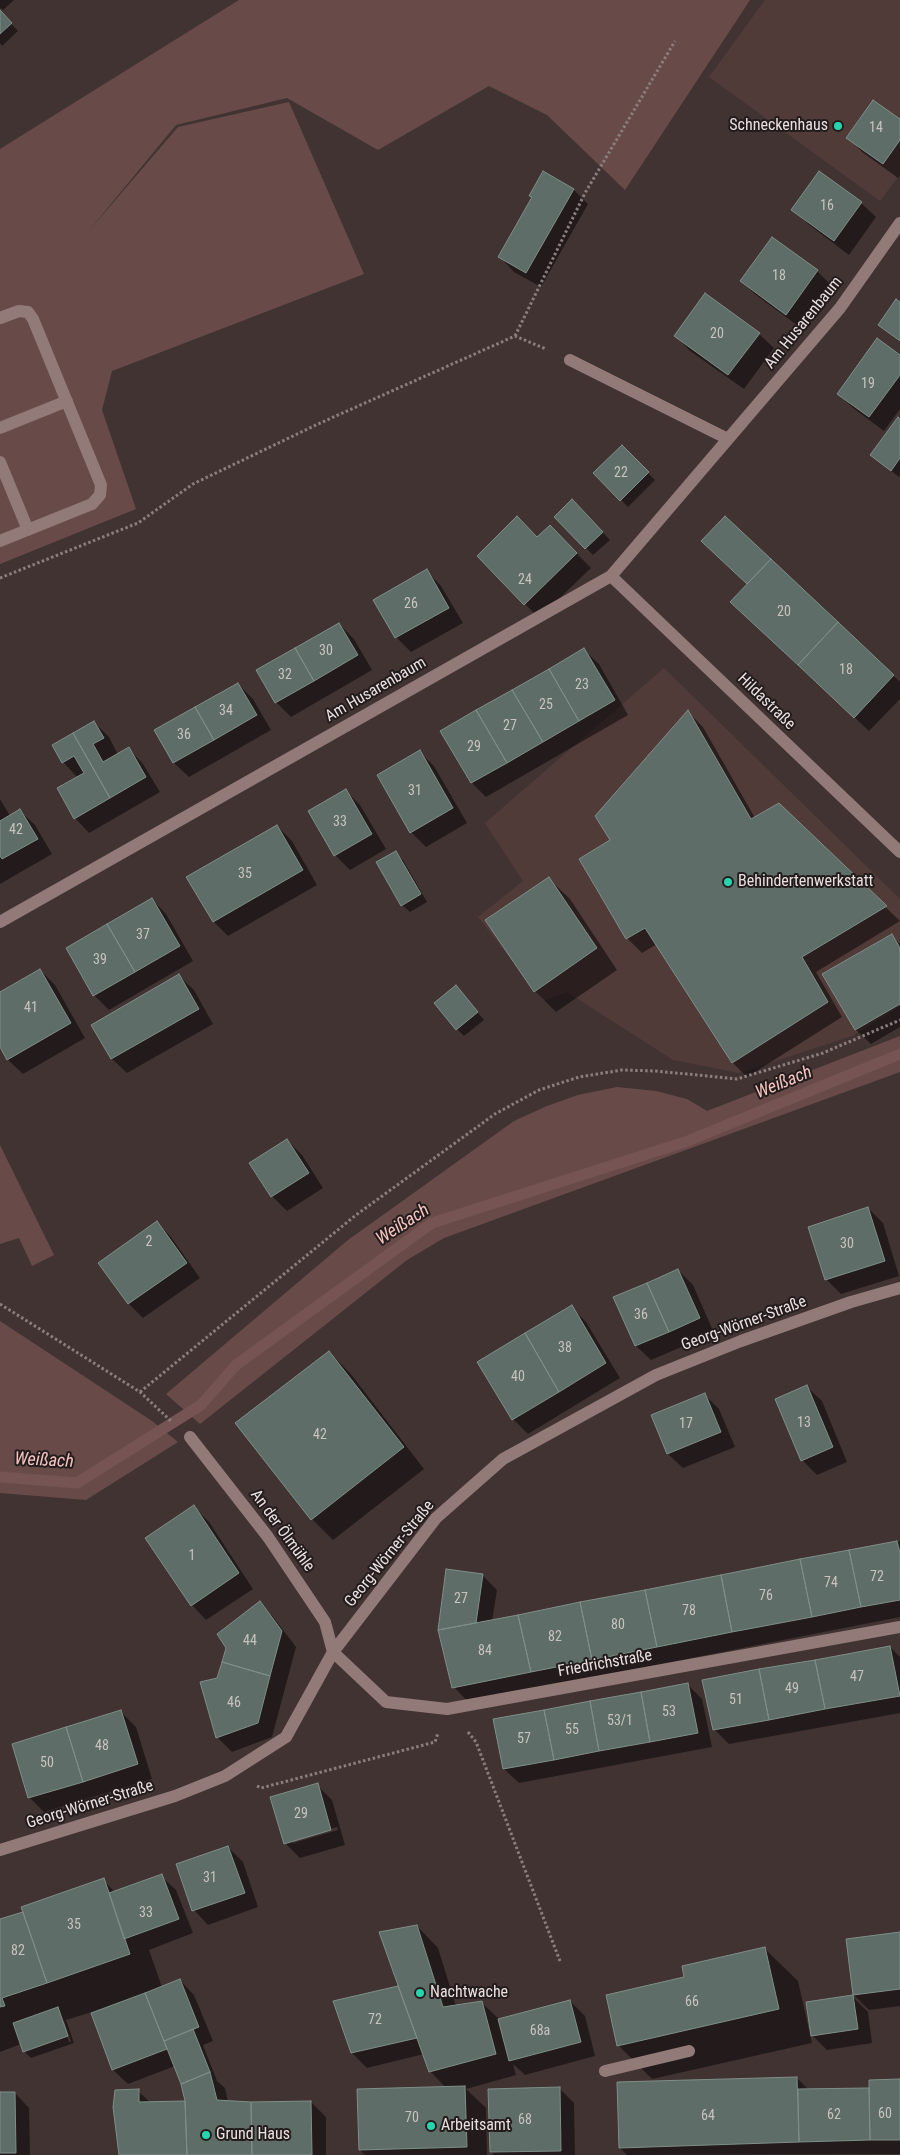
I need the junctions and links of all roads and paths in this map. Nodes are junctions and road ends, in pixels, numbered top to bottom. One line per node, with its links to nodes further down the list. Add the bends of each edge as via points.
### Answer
1 (675, 41): 4 (path, via 584,193)
2 (900, 223): 8 (street, Am Husarenbaum, via 840,308)
3 (0, 318): 6 (street, via 18,311 28,312)
4 (515, 336): 5 (path); 13 (path, via 193,484 138,523)
5 (570, 360): 8 (street)
6 (67, 401): 7 (street); 10 (street, via 101,485 100,495 92,504)
7 (0, 428)
8 (728, 439): 12 (street, Am Husarenbaum)
9 (0, 462): 10 (street)
10 (28, 530): 11 (street)
11 (0, 541)
12 (610, 576): 14 (street, Hildastraße); 15 (street, Am Husarenbaum)
13 (0, 578)
14 (900, 852)
15 (0, 922)
16 (900, 1020): 19 (path, via 823,1053 737,1079 622,1070 579,1077 539,1090 495,1114 356,1215)
17 (900, 1288): 23 (street, Georg-Wörner-Straße, via 741,1341 656,1375 503,1459 436,1518)
18 (0, 1304): 19 (path)
19 (140, 1392): 20 (path)
20 (158, 1410)
21 (190, 1437): 23 (street, An der Ölmühle, via 268,1537 325,1622)
22 (900, 1628): 24 (street, Friedrichstraße)
23 (333, 1652): 24 (street, Friedrichstraße, via 386,1702); 25 (street, Georg-Wörner-Straße, via 286,1737)
24 (447, 1709): 25 (path, via 434,1742 261,1788); 27 (path, via 476,1742)
25 (225, 1776): 26 (street, Georg-Wörner-Straße, via 176,1796)
26 (0, 1850)
27 (560, 1961)
28 (689, 2051): 29 (street)
29 (604, 2072)

